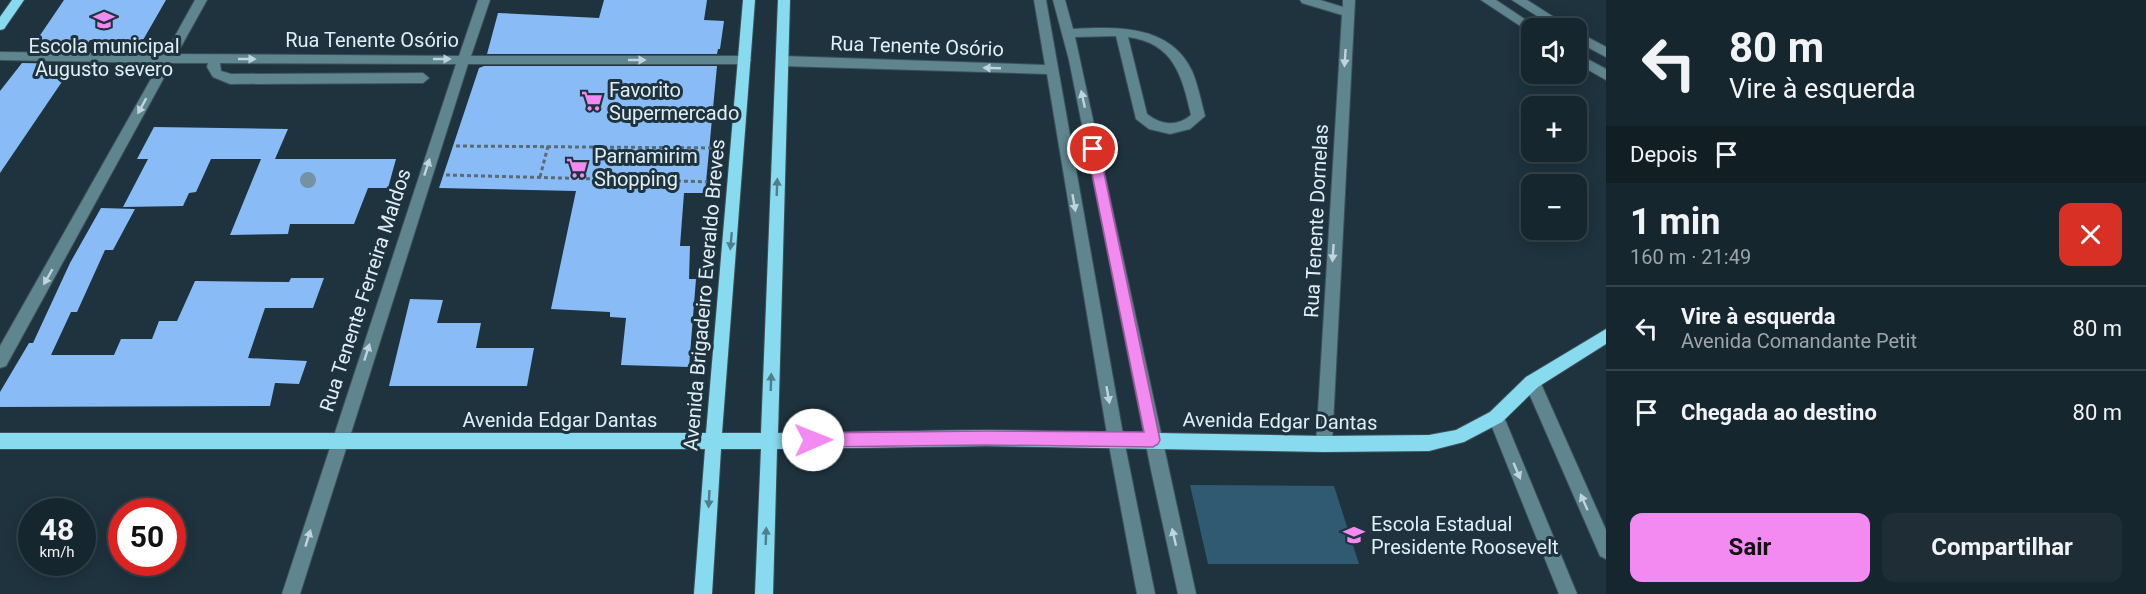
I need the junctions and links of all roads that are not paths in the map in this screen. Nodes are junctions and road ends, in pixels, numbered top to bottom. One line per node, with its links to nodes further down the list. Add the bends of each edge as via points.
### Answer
1 (18, 0): 14 (main road)
2 (201, 0): 20 (street)
3 (484, 0): 22 (street, Rua Tenente Ferreira Maldos)
4 (749, 0): 23 (main road, Avenida Brigadeiro Everaldo Breves)
5 (784, 0): 24 (main road)
6 (1040, 0): 26 (street)
7 (1059, 0): 16 (street)
8 (1306, 0): 11 (street)
9 (1487, 0): 13 (street)
10 (1518, 0): 12 (street)
11 (1349, 6): 39 (street, Rua Tenente Dornelas, one-way to 39)
12 (1548, 18)
13 (1521, 21)
14 (0, 26)
15 (1121, 32): 15 (street, via 1150,36 1184,68 1198,116 1192,123 1182,128 1159,129 1141,116); 16 (street)
16 (1068, 33): 34 (street, one-way to 16)
17 (1587, 42): 18 (street)
18 (1606, 53)
19 (0, 56): 20 (street, Rua Tenente Osório)
20 (168, 59): 21 (street, Rua Tenente Osório); 30 (street, one-way to 30)
21 (215, 59): 22 (street, Rua Tenente Osório, one-way to 22); 28 (street, via 213,67 217,74 230,79)
22 (464, 59): 23 (street, Rua Tenente Osório, one-way to 23); 38 (street, Rua Tenente Ferreira Maldos, one-way to 22)
23 (745, 60): 36 (main road, Avenida Brigadeiro Everaldo Breves, one-way to 36)
24 (783, 61): 26 (street, Rua Tenente Osório, one-way to 24); 37 (main road, one-way to 24)
25 (1587, 64): 27 (street)
26 (1051, 70): 33 (street, one-way to 33)
27 (1606, 75)
28 (423, 78)
29 (1606, 336): 31 (main road, Avenida Edgar Dantas)
30 (0, 361)
31 (1532, 382): 32 (main road, Avenida Edgar Dantas); 40 (street, one-way to 31)
32 (1496, 417): 39 (main road, Avenida Edgar Dantas, via 1443,441); 46 (street, one-way to 46)
33 (1116, 440): 34 (main road, Avenida Edgar Dantas); 37 (main road, Avenida Edgar Dantas); 44 (street)
34 (1153, 440): 39 (main road, Avenida Edgar Dantas); 45 (street, one-way to 34)
35 (0, 441): 38 (main road, Avenida Edgar Dantas)
36 (712, 441): 37 (main road, Avenida Edgar Dantas); 38 (main road, Avenida Edgar Dantas); 42 (main road, Avenida Brigadeiro Everaldo Breves, one-way to 42)
37 (769, 441): 43 (main road, one-way to 37)
38 (338, 442): 41 (street, Rua Tenente Ferreira Maldos, one-way to 38)
39 (1324, 444)
40 (1606, 550)
41 (291, 594)
42 (703, 594)
43 (764, 594)
44 (1146, 594)
45 (1187, 594)
46 (1568, 594)

